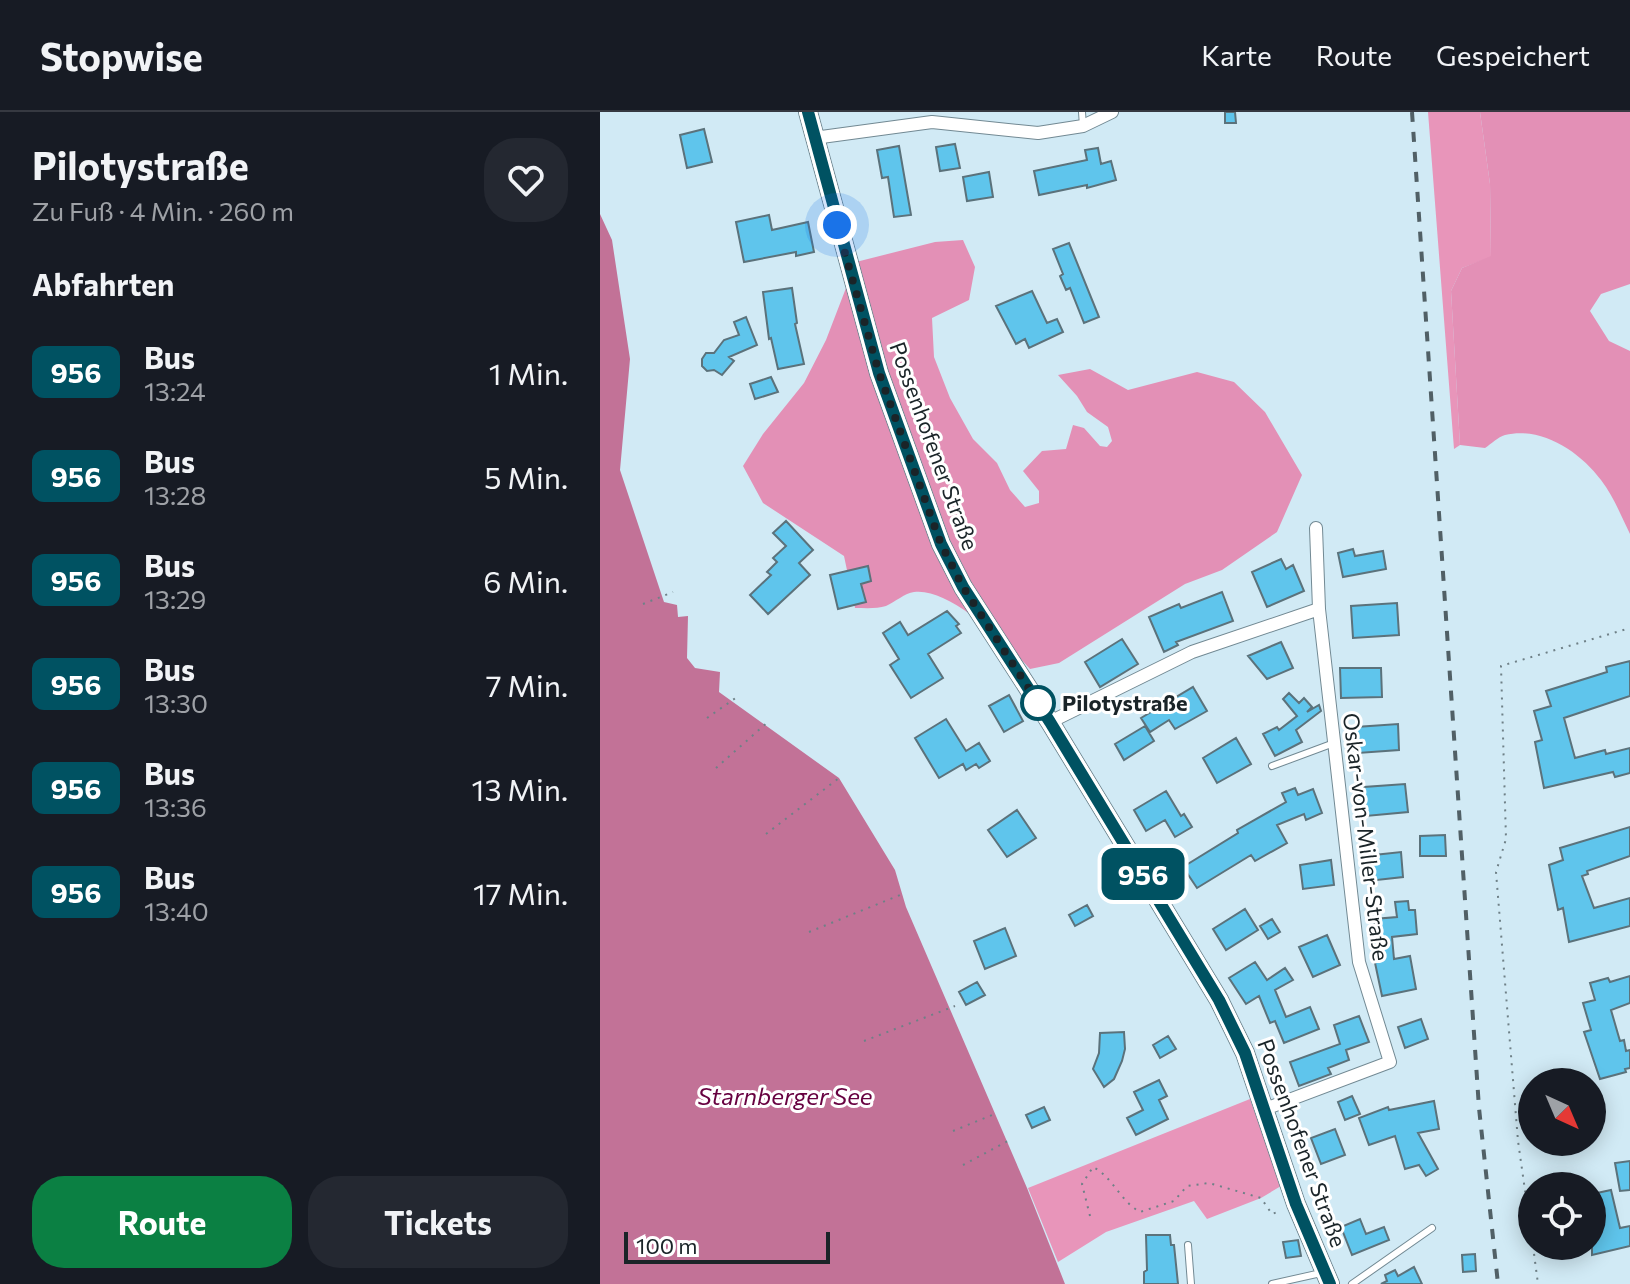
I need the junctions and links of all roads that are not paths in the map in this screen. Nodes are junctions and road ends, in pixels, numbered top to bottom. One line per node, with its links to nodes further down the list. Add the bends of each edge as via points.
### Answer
1 (808, 112): 5 (main road, Possenhofener Straße)
2 (1082, 112): 4 (lane)
3 (1112, 112): 4 (street)
4 (1083, 126): 5 (street, via 1038,133 932,122)
5 (814, 138): 8 (main road, Possenhofener Straße, via 879,373 941,544)
6 (1316, 528): 7 (street, Oskar-von-Miller-Straße)
7 (1319, 609): 8 (street, via 1192,652); 9 (street, Oskar-von-Miller-Straße)
8 (1050, 722): 11 (main road, Possenhofener Straße, via 1219,1000)
9 (1334, 743): 10 (lane); 11 (street, Oskar-von-Miller-Straße, via 1359,962 1390,1062)
10 (1272, 766)
11 (1265, 1109): 14 (main road, Possenhofener Straße)
12 (1432, 1228): 17 (lane)
13 (1188, 1245): 15 (lane)
14 (1327, 1278): 16 (lane)
15 (1191, 1284)
16 (1272, 1284)
17 (1352, 1284)

